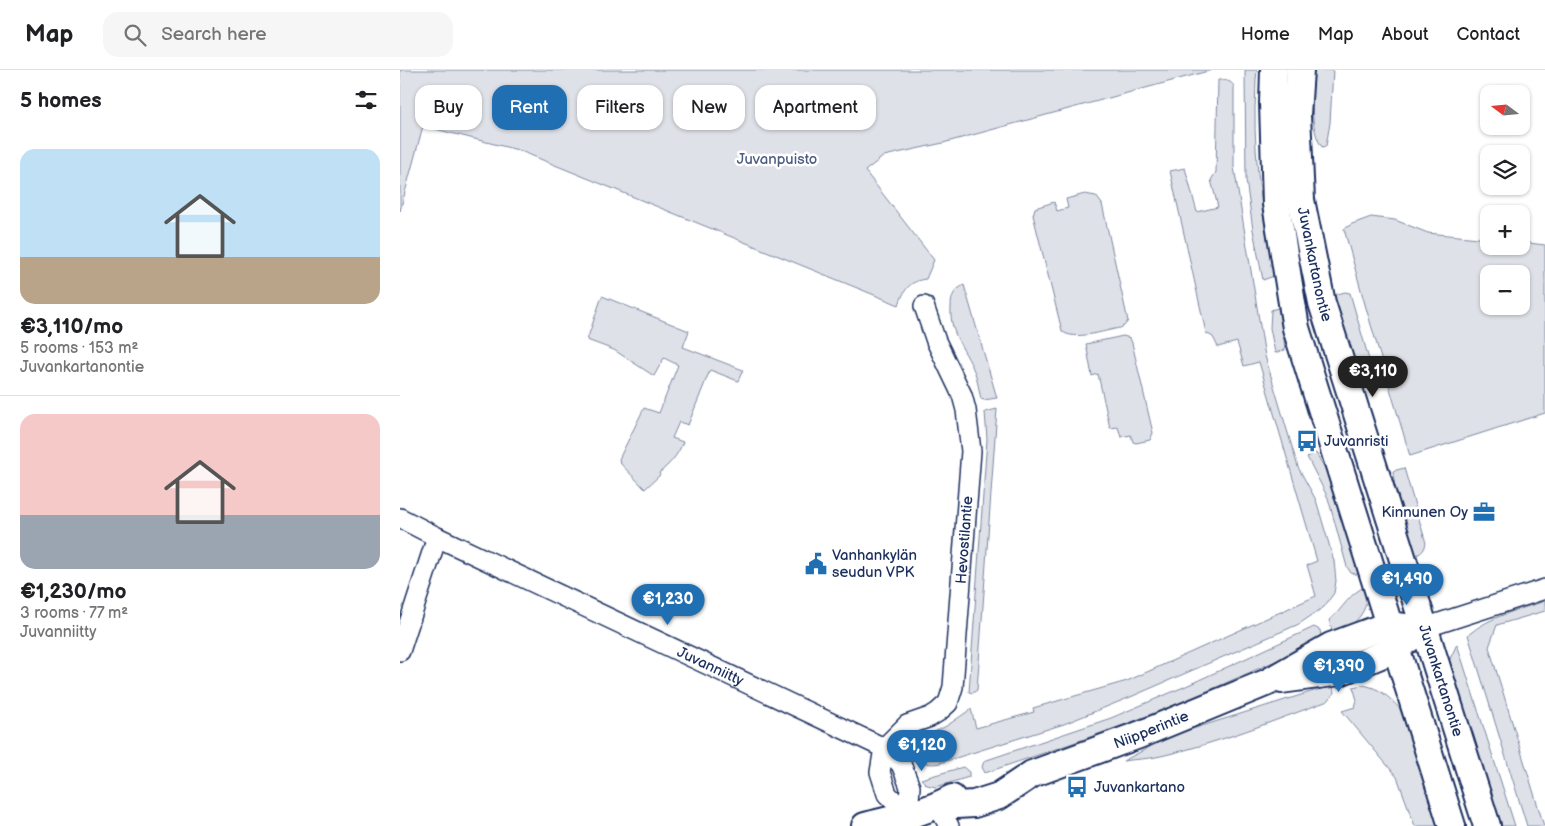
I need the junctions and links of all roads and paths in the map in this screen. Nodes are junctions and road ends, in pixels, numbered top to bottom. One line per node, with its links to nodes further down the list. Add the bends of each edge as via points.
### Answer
1 (1274, 70): 8 (main road, Juvankartanontie, via 1276,204 1296,328)
2 (1300, 70): 7 (main road, Juvankartanontie, via 1297,115 1301,200 1317,282)
3 (924, 306): 10 (street, Hevostilantie, via 936,341 962,395 971,451 953,687 948,703 938,712 907,725)
4 (400, 518): 5 (street, Juvanniitty)
5 (437, 537): 9 (street); 10 (street, Juvanniitty)
6 (1545, 589): 7 (street)
7 (1424, 628): 8 (main road, Niipperintie); 15 (main road, Juvankartanontie)
8 (1392, 637): 12 (main road, Niipperintie, via 1330,646 1268,682 1139,736 1032,774 999,796); 14 (main road, Juvankartanontie)
9 (400, 651)
10 (884, 748): 11 (street, Juvanniitty, via 901,764 910,787)
11 (908, 815): 12 (main road, Niipperintie); 13 (main road, Niipperintie)
12 (944, 816)
13 (865, 826)
14 (1452, 826)
15 (1487, 826)

